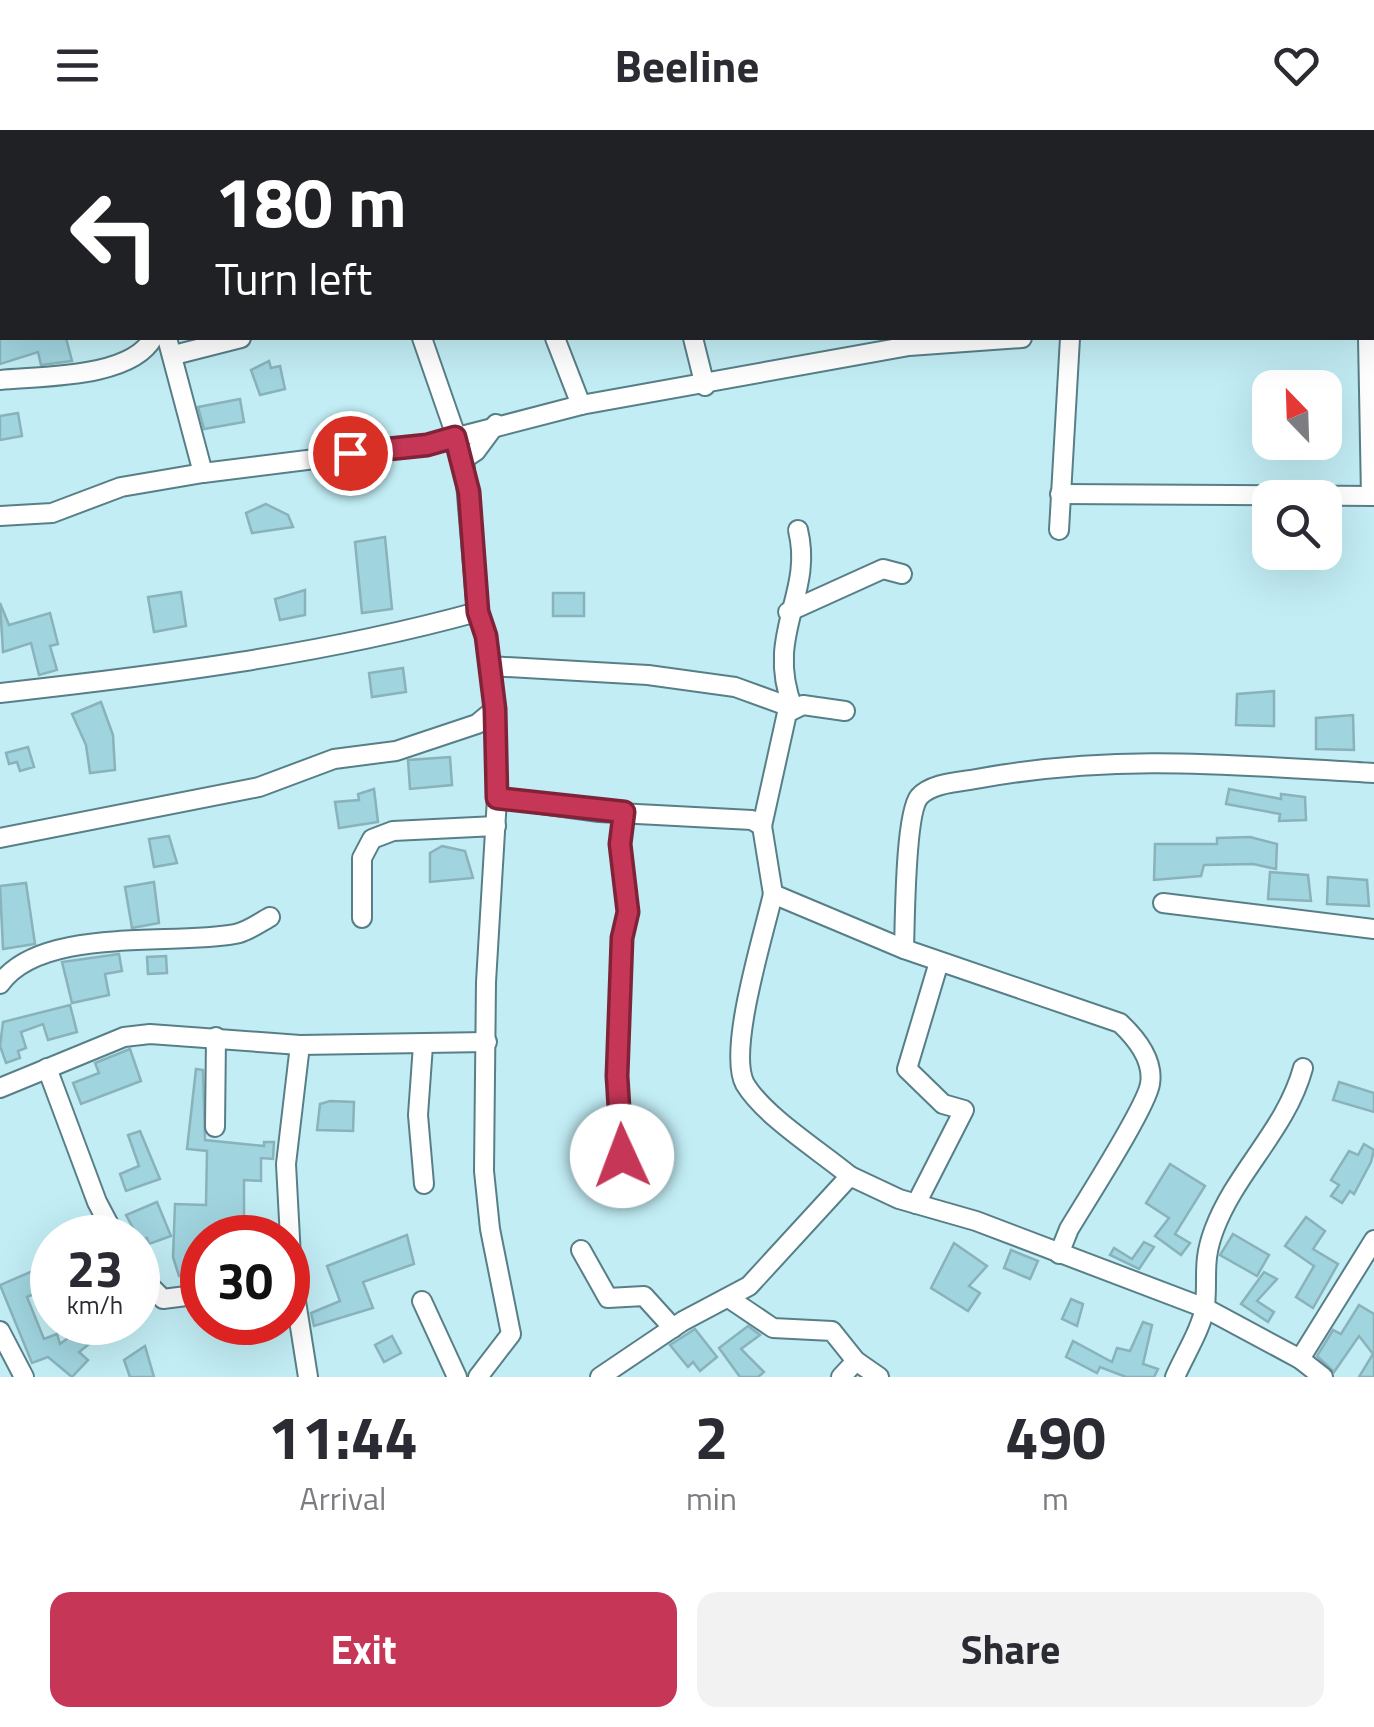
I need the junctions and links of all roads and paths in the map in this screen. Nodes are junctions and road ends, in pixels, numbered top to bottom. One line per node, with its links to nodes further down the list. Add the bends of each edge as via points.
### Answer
1 (151, 340): 12 (street, via 144,354 119,365)
2 (223, 340): 10 (street)
3 (423, 340): 16 (street)
4 (556, 340): 14 (street)
5 (694, 340): 13 (street)
6 (844, 340): 11 (street)
7 (994, 340): 11 (street)
8 (1070, 340): 19 (street)
9 (1371, 340): 20 (street)
10 (170, 346): 18 (street)
11 (848, 357): 13 (street)
12 (0, 380)
13 (705, 386): 14 (street)
14 (582, 405): 15 (street)
15 (496, 424): 16 (street); 17 (street)
16 (455, 437): 17 (street); 18 (street)
17 (464, 459): 25 (street)
18 (203, 473): 21 (street, via 121,487 52,513)
19 (1060, 494): 20 (street); 23 (street)
20 (1373, 496)
21 (0, 516)
22 (798, 530): 26 (street, via 802,570)
23 (1059, 530)
24 (902, 574): 26 (street, via 883,569)
25 (478, 612): 27 (street); 28 (street, via 386,637 225,666)
26 (788, 612): 29 (street, via 781,664)
27 (489, 666): 29 (street, via 735,686); 30 (street)
28 (0, 692)
29 (793, 708): 31 (street); 36 (street, via 782,722)
30 (495, 709): 33 (street); 37 (street, via 466,728 396,751 334,759 259,786)
31 (845, 712)
32 (1374, 773): 43 (street, via 1116,760 931,788 915,803)
33 (497, 798): 34 (street); 35 (street)
34 (624, 812): 36 (street); 54 (street, via 620,844 628,912 617,1076)
35 (496, 826): 41 (street, via 394,831 372,839 362,858); 47 (street)
36 (762, 826): 38 (street)
37 (0, 838)
38 (773, 894): 43 (street); 55 (street, via 740,1070 746,1086 780,1120)
39 (1163, 903): 42 (street)
40 (270, 917): 45 (street, via 239,934 85,945 40,956 20,962)
41 (362, 918)
42 (1374, 930)
43 (904, 950): 44 (street)
44 (938, 962): 57 (street, via 908,1069 943,1104 964,1110); 62 (street, via 1120,1023 1146,1058 1150,1088)
45 (0, 984)
46 (216, 1037): 48 (street); 50 (street, via 124,1038); 53 (street)
47 (487, 1042): 49 (street); 74 (street, via 484,1171 511,1334)
48 (300, 1045): 49 (street); 59 (street, via 286,1164)
49 (423, 1046): 56 (street, via 418,1126)
50 (46, 1068): 52 (street); 58 (street)
51 (1302, 1068): 65 (street, via 1290,1109 1240,1178 1215,1228 1202,1269)
52 (0, 1088)
53 (215, 1127)
54 (622, 1156)
55 (850, 1176): 57 (street); 63 (street)
56 (424, 1184)
57 (916, 1204): 62 (street)
58 (104, 1215)
59 (288, 1215)
60 (1374, 1240): 69 (street)
61 (582, 1250): 66 (street, via 608,1298 644,1296)
62 (1059, 1254): 65 (street)
63 (730, 1299): 66 (street); 70 (street, via 773,1328 832,1331)
64 (422, 1301): 73 (street)
65 (1205, 1308): 69 (street); 78 (street)
66 (673, 1328): 75 (street)
67 (0, 1331): 71 (street)
68 (302, 1345): 72 (street)
69 (1300, 1359): 79 (street)
70 (856, 1361): 76 (street); 77 (street)
71 (24, 1377)
72 (308, 1377)
73 (456, 1377)
74 (478, 1377)
75 (600, 1377)
76 (841, 1377)
77 (879, 1377)
78 (1174, 1377)
79 (1323, 1377)

